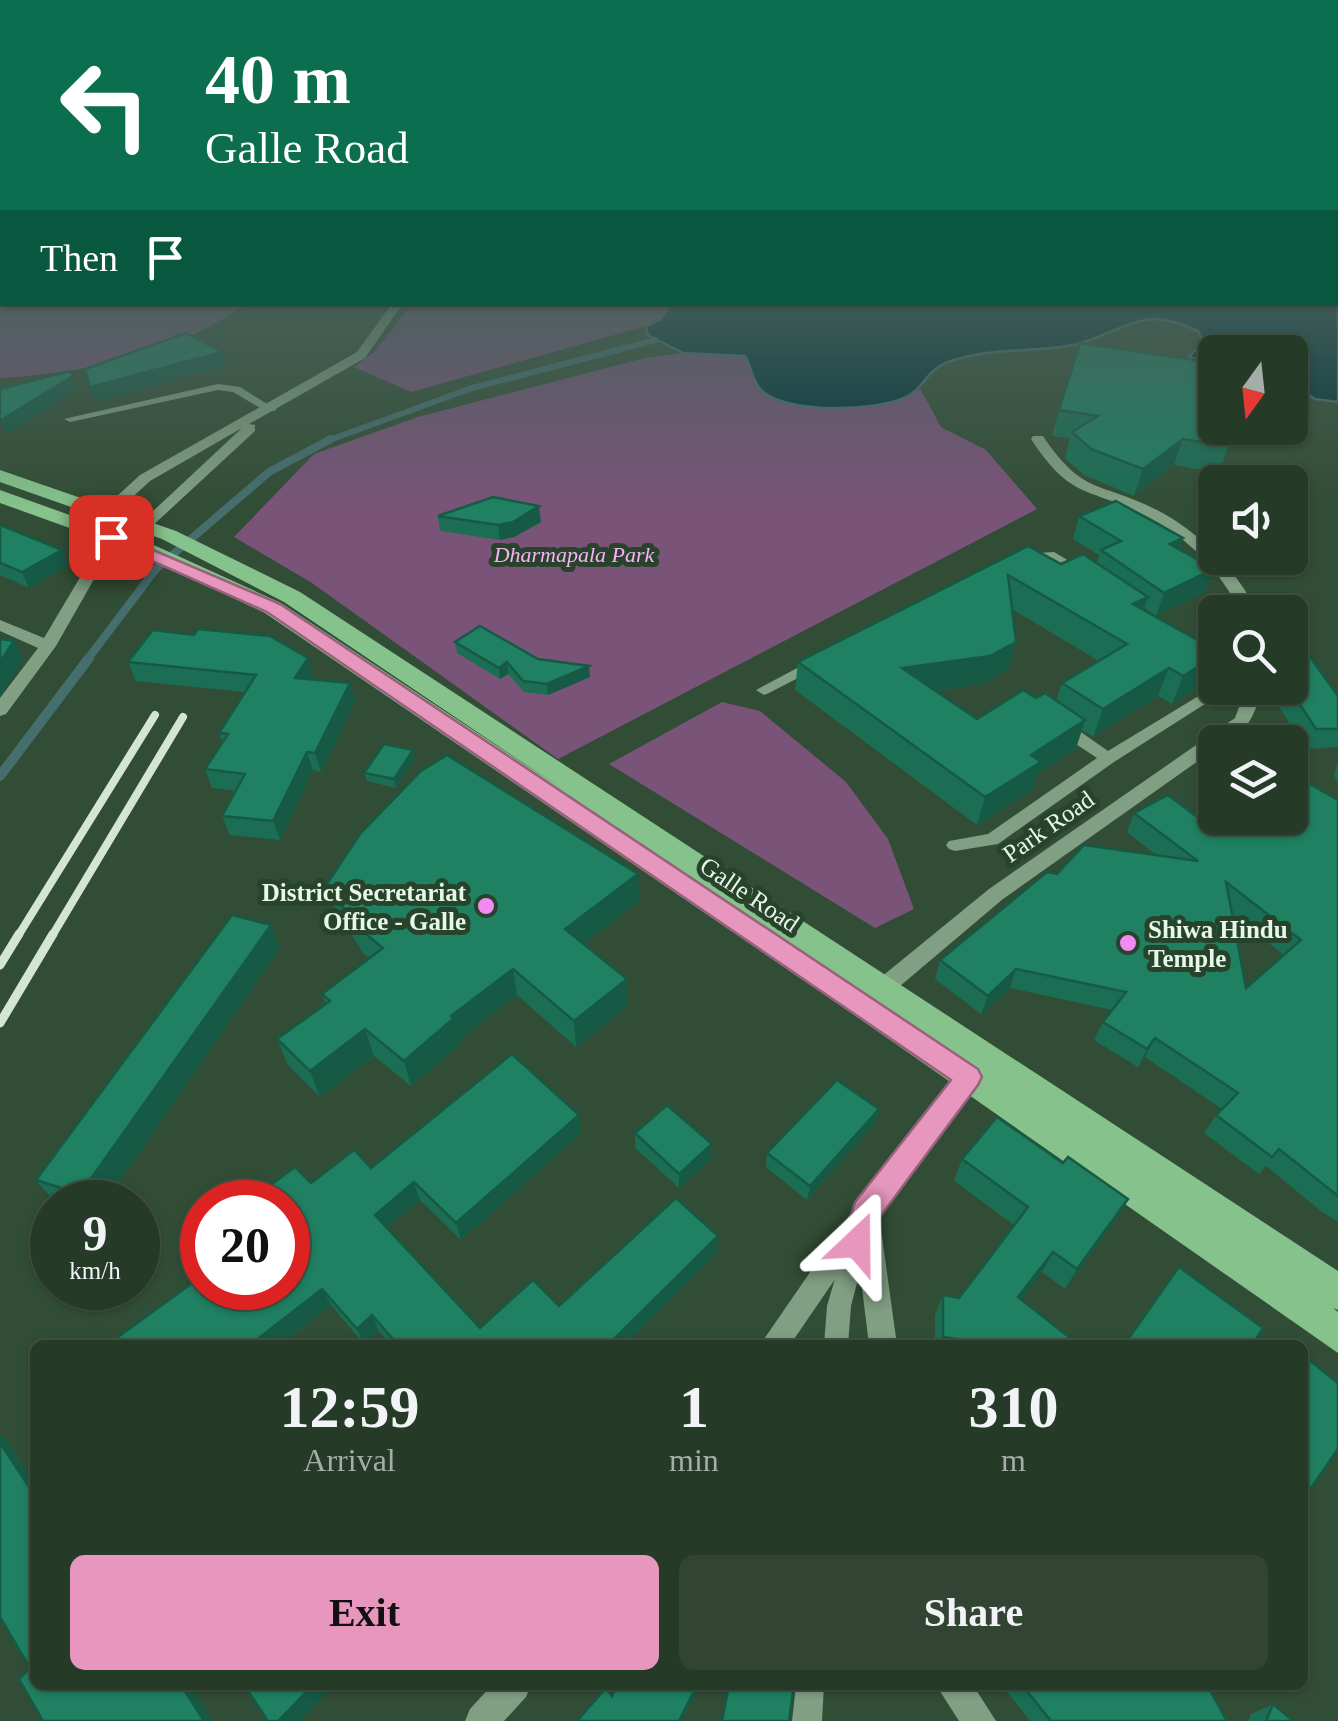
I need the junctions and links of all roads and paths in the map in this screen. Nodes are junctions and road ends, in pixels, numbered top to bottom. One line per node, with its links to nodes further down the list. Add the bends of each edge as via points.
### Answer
1 (367, 347): 2 (street)
2 (270, 410): 3 (lane, via 236,389 218,387); 7 (street, via 144,478); 8 (street)
3 (70, 419)
4 (1038, 439): 13 (street, via 1077,488 1152,513 1206,553)
5 (0, 476): 7 (highway, Galle Road)
6 (0, 496): 9 (highway, Galle Road)
7 (108, 512): 8 (highway, Galle Road); 9 (highway)
8 (141, 525): 9 (highway); 11 (highway, Galle Road, via 179,540)
9 (111, 537): 11 (highway, Galle Road); 15 (street)
10 (1011, 564): 12 (lane, via 1028,555 1054,556)
11 (209, 565): 24 (highway, Galle Road)
12 (1101, 588)
13 (1237, 595)
14 (0, 625): 15 (street)
15 (48, 646): 20 (street)
16 (835, 654): 17 (lane)
17 (764, 690)
18 (1198, 703): 22 (lane)
19 (1248, 705): 24 (street, Park Road, via 1243,720 996,894)
20 (0, 710)
21 (1051, 720): 22 (lane)
22 (1108, 758): 23 (lane, via 992,840)
23 (955, 845)
24 (873, 996): 25 (highway, Galle Road)
25 (977, 1068): 26 (street); 27 (highway, Galle Road); 28 (highway, Galle Road)
26 (866, 1212): 29 (street); 30 (lane, via 839,1306); 31 (street)
27 (1338, 1292)
28 (1338, 1334)
29 (777, 1340)
30 (836, 1340)
31 (882, 1340)
32 (510, 1690): 35 (street)
33 (810, 1690): 36 (lane)
34 (957, 1690): 37 (street)
35 (482, 1721)
36 (808, 1721)
37 (979, 1721)

